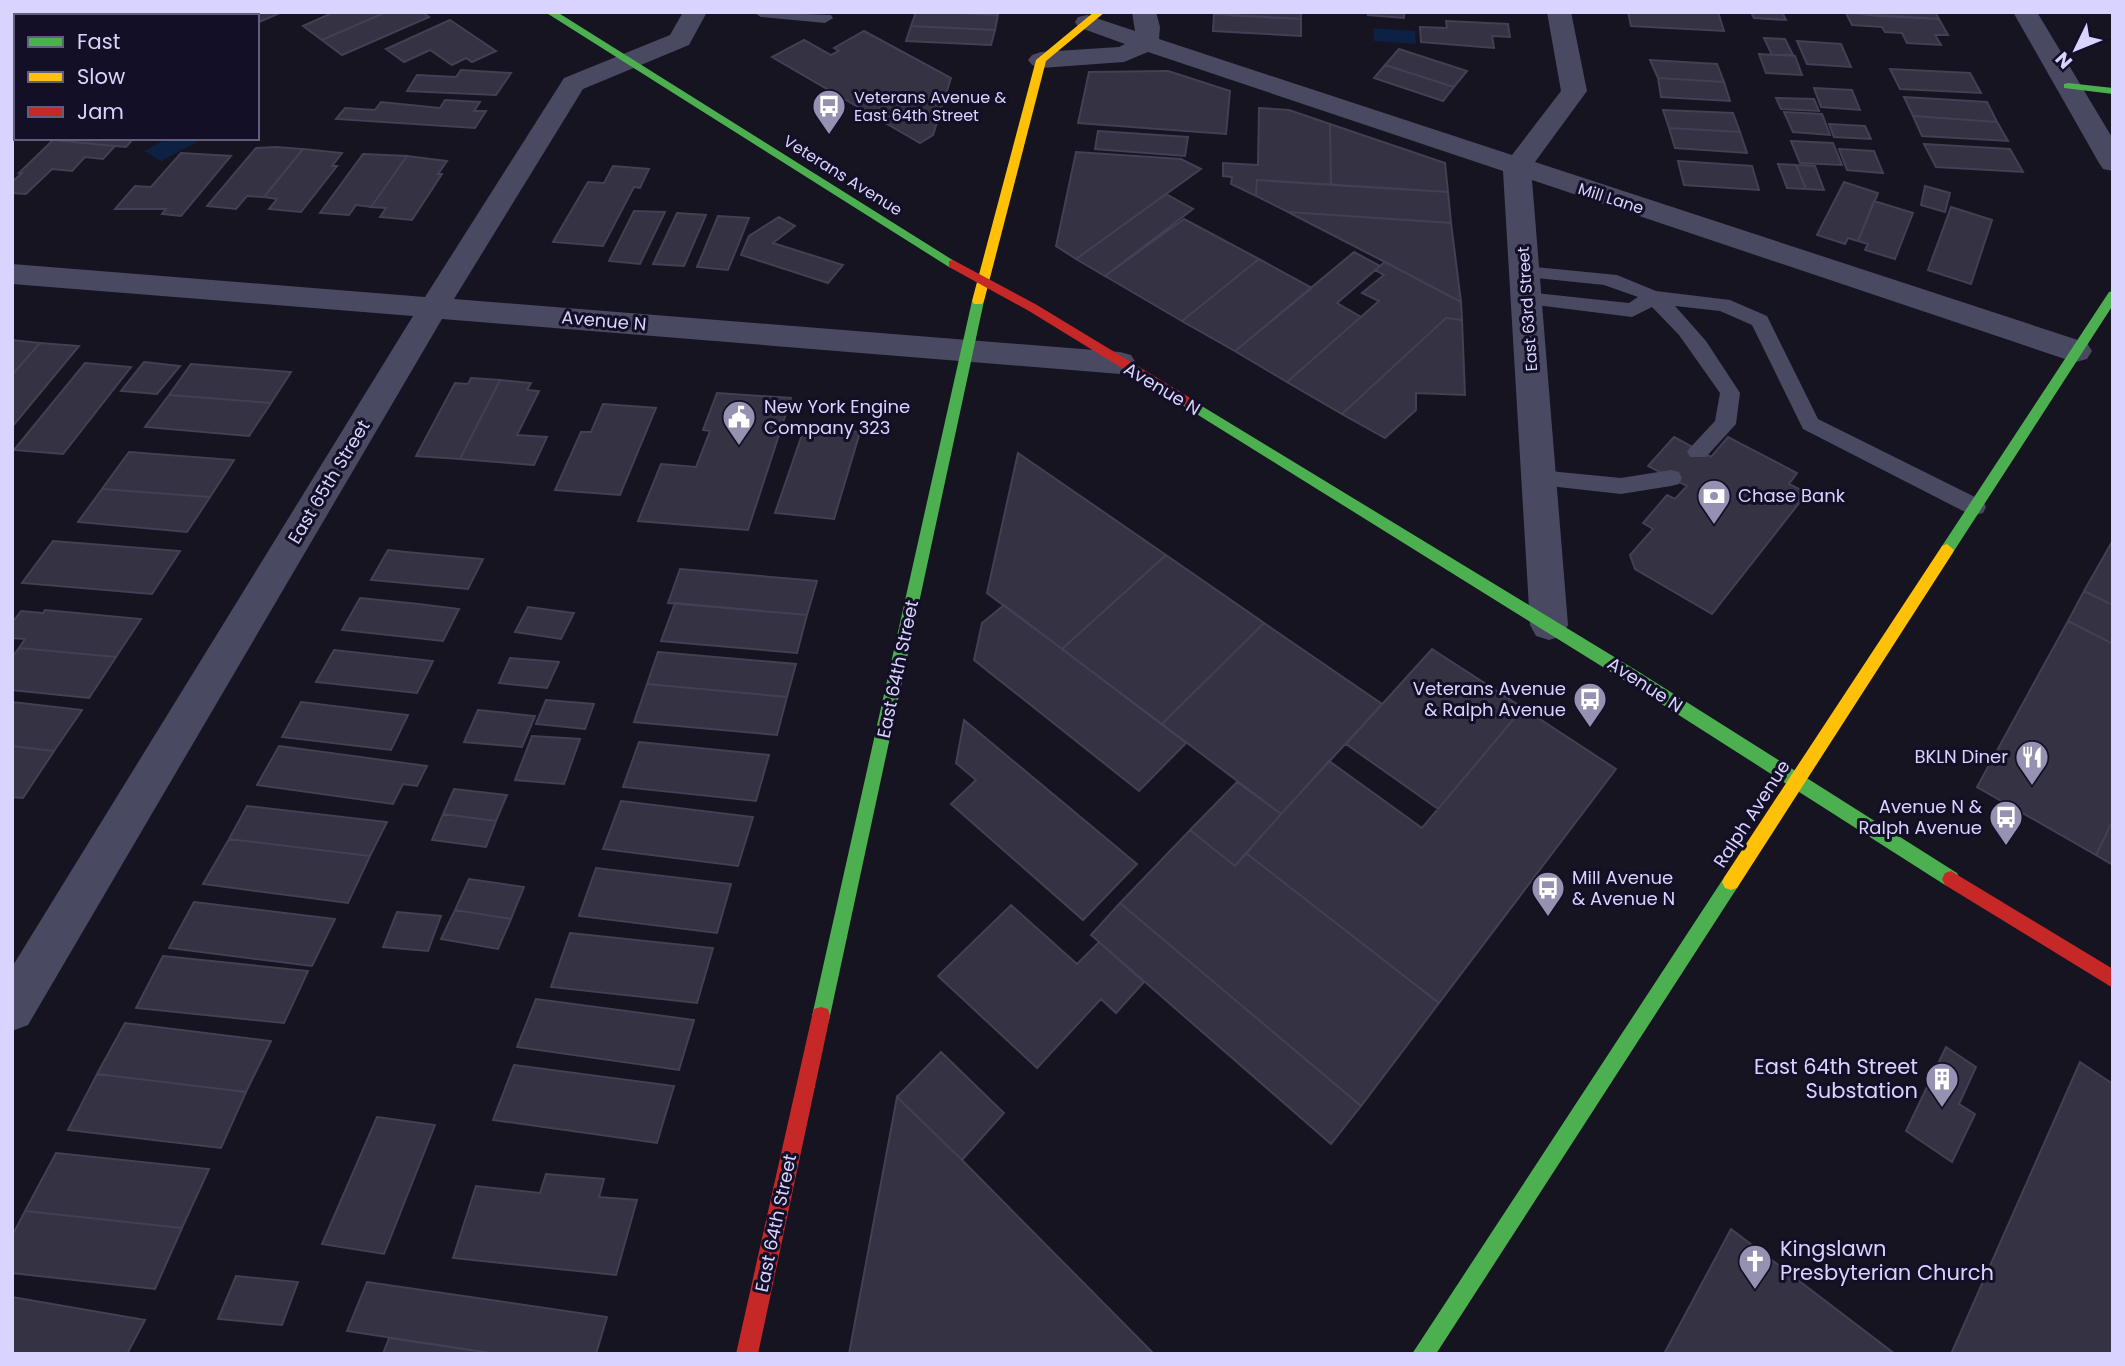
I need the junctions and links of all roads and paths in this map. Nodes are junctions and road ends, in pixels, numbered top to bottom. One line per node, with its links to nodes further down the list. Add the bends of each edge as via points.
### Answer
1 (550, 12): 11 (street, Veterans Avenue)
2 (695, 12): 11 (street, East 65th Street, via 680,40)
3 (761, 12): 8 (lane)
4 (1144, 12): 9 (street)
5 (1559, 12): 15 (street, via 1574,91)
6 (2025, 12): 12 (street)
7 (1093, 17): 9 (street, Mill Lane); 10 (street)
8 (825, 18)
9 (1146, 43): 10 (street, via 1124,54); 15 (street, Mill Lane)
10 (1041, 60): 17 (street, East 64th Street)
11 (628, 61): 17 (street, Veterans Avenue); 21 (street, East 65th Street, via 573,84)
12 (2068, 86): 13 (street); 14 (street)
13 (2113, 92)
14 (2113, 163)
15 (1517, 167): 18 (street, East 63rd Street); 23 (street, Mill Lane)
16 (12, 274): 21 (street, Avenue N)
17 (982, 282): 22 (street, East 64th Street); 24 (street, Veterans Avenue)
18 (1525, 285): 20 (lane, via 1632,310); 26 (street, East 63rd Street)
19 (2113, 295): 23 (street, Ralph Avenue)
20 (1653, 297): 25 (lane, via 1699,344 1730,393 1726,424); 28 (lane, via 1723,305 1760,321 1810,424)
21 (433, 308): 22 (street, Avenue N); 32 (street, East 65th Street)
22 (967, 351): 24 (street, Avenue N); 33 (street, East 64th Street)
23 (2076, 351): 28 (street, Ralph Avenue)
24 (1121, 363): 29 (street, Avenue N)
25 (1698, 451)
26 (1539, 478): 27 (lane, via 1621,486); 29 (street, East 63rd Street)
27 (1671, 478)
28 (1975, 506): 30 (street, Ralph Avenue)
29 (1549, 625): 30 (street, Avenue N)
30 (1796, 783): 31 (street, Avenue N); 34 (street, Ralph Avenue)
31 (2113, 979)
32 (12, 1009)
33 (747, 1354)
34 (1423, 1354)

